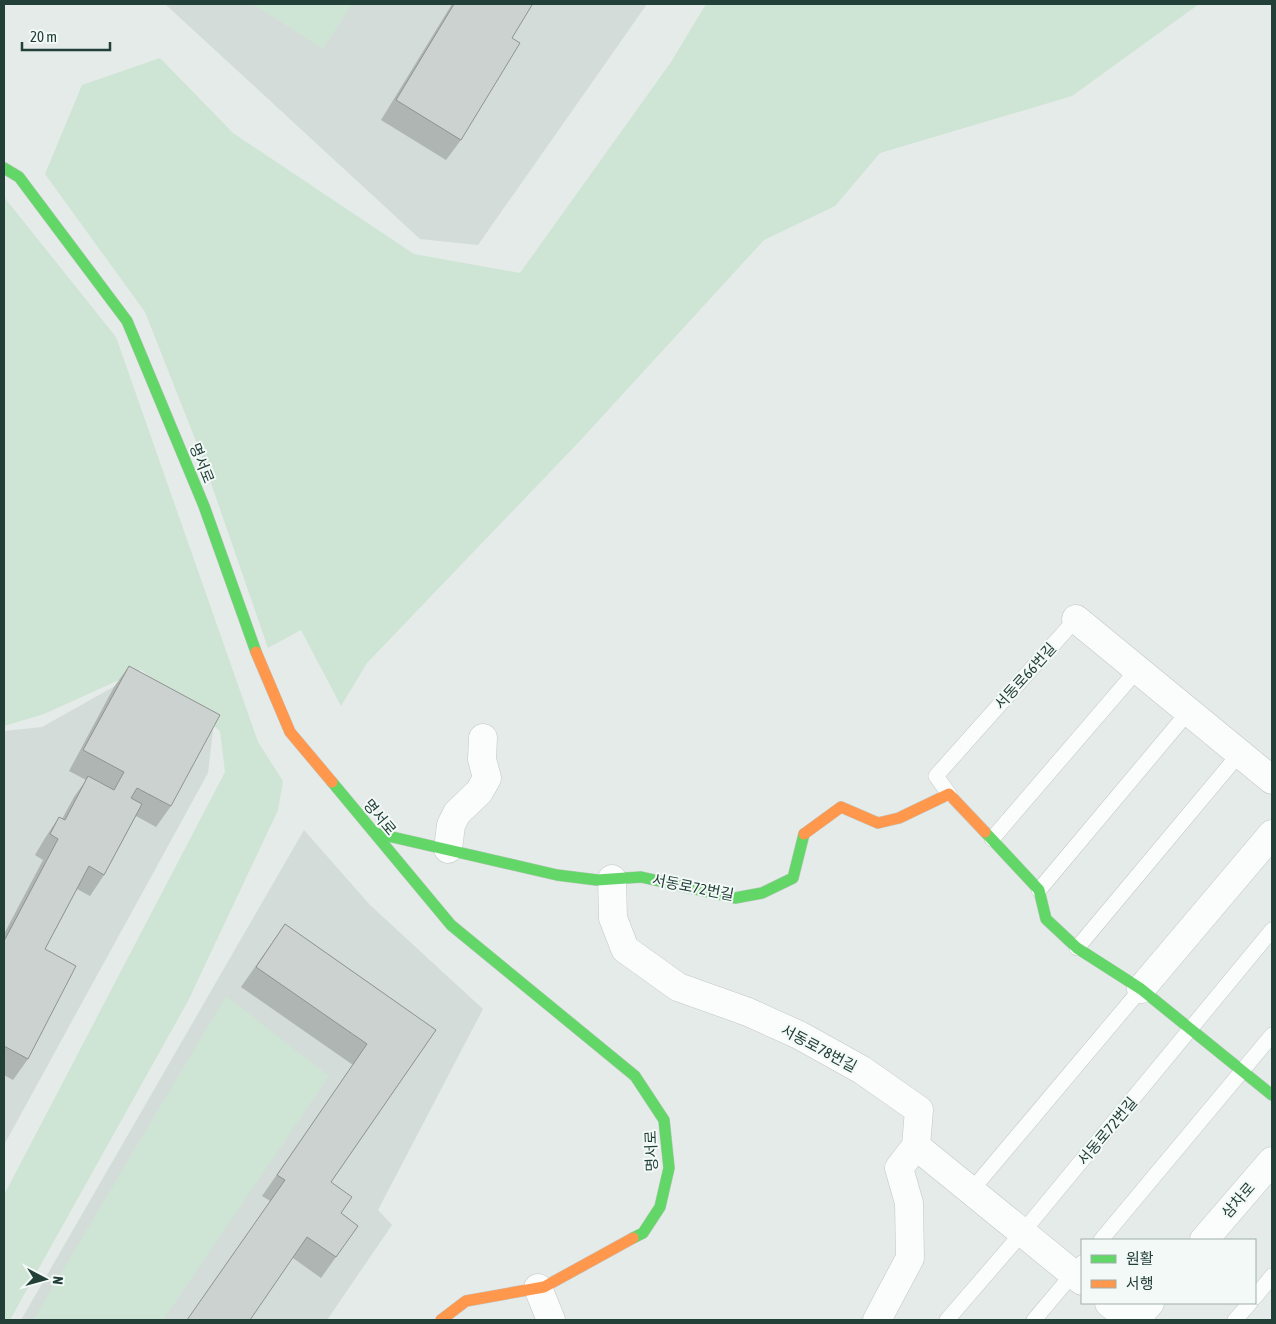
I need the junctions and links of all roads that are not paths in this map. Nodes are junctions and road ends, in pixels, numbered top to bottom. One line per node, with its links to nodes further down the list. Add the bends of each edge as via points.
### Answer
1 (4, 168): 9 (street, 명서로, via 19,177 127,321 204,506 259,661 290,732)
2 (1076, 619): 3 (street, 서동로66번길); 8 (lane, 서동로66번길, via 936,776)
3 (1138, 669): 4 (street, 서동로66번길); 11 (lane)
4 (1189, 711): 6 (street, 서동로66번길); 14 (lane)
5 (483, 738): 12 (street, via 482,759 487,778 479,792 457,813 451,825)
6 (1240, 754): 7 (street, 서동로66번길); 16 (lane)
7 (1272, 780)
8 (949, 794): 11 (street); 13 (street, 서동로72번길, via 899,818 878,823 841,807 804,834 793,878 762,893 735,898 641,877)
9 (375, 833): 12 (street, 서동로72번길); 30 (street, 명서로, via 451,925 635,1076 664,1120 669,1168 660,1207 643,1233)
10 (1272, 834): 17 (street)
11 (992, 839): 14 (street)
12 (448, 849): 13 (street, 서동로72번길, via 557,875)
13 (612, 879): 22 (street, 서동로78번길, via 613,918 625,948 678,987 748,1012 799,1035 862,1070 919,1110)
14 (1039, 890): 16 (street, via 1046,919)
15 (1272, 930): 18 (lane)
16 (1076, 948): 17 (street)
17 (1142, 989): 18 (street); 24 (lane)
18 (1191, 1029): 20 (street); 25 (lane, 서동로72번길)
19 (1272, 1035): 20 (lane)
20 (1242, 1070): 21 (street); 26 (lane)
21 (1272, 1095)
22 (916, 1146): 24 (street); 37 (street, via 899,1168 909,1203 910,1258)
23 (1272, 1161): 27 (street, 삼차로)
24 (970, 1191): 25 (street)
25 (1022, 1233): 28 (street); 38 (lane)
26 (1102, 1239)
27 (1205, 1239)
28 (1079, 1273): 39 (lane)
29 (1272, 1276): 31 (lane)
30 (538, 1288): 35 (street, 명서로, via 466,1301); 36 (street)
31 (1256, 1296)
32 (1110, 1304): 40 (street)
33 (1149, 1304): 41 (street)
34 (1249, 1304): 42 (lane)
35 (441, 1320)
36 (551, 1320)
37 (877, 1320)
38 (947, 1320)
39 (1034, 1320)
40 (1130, 1320)
41 (1135, 1320)
42 (1235, 1320)

